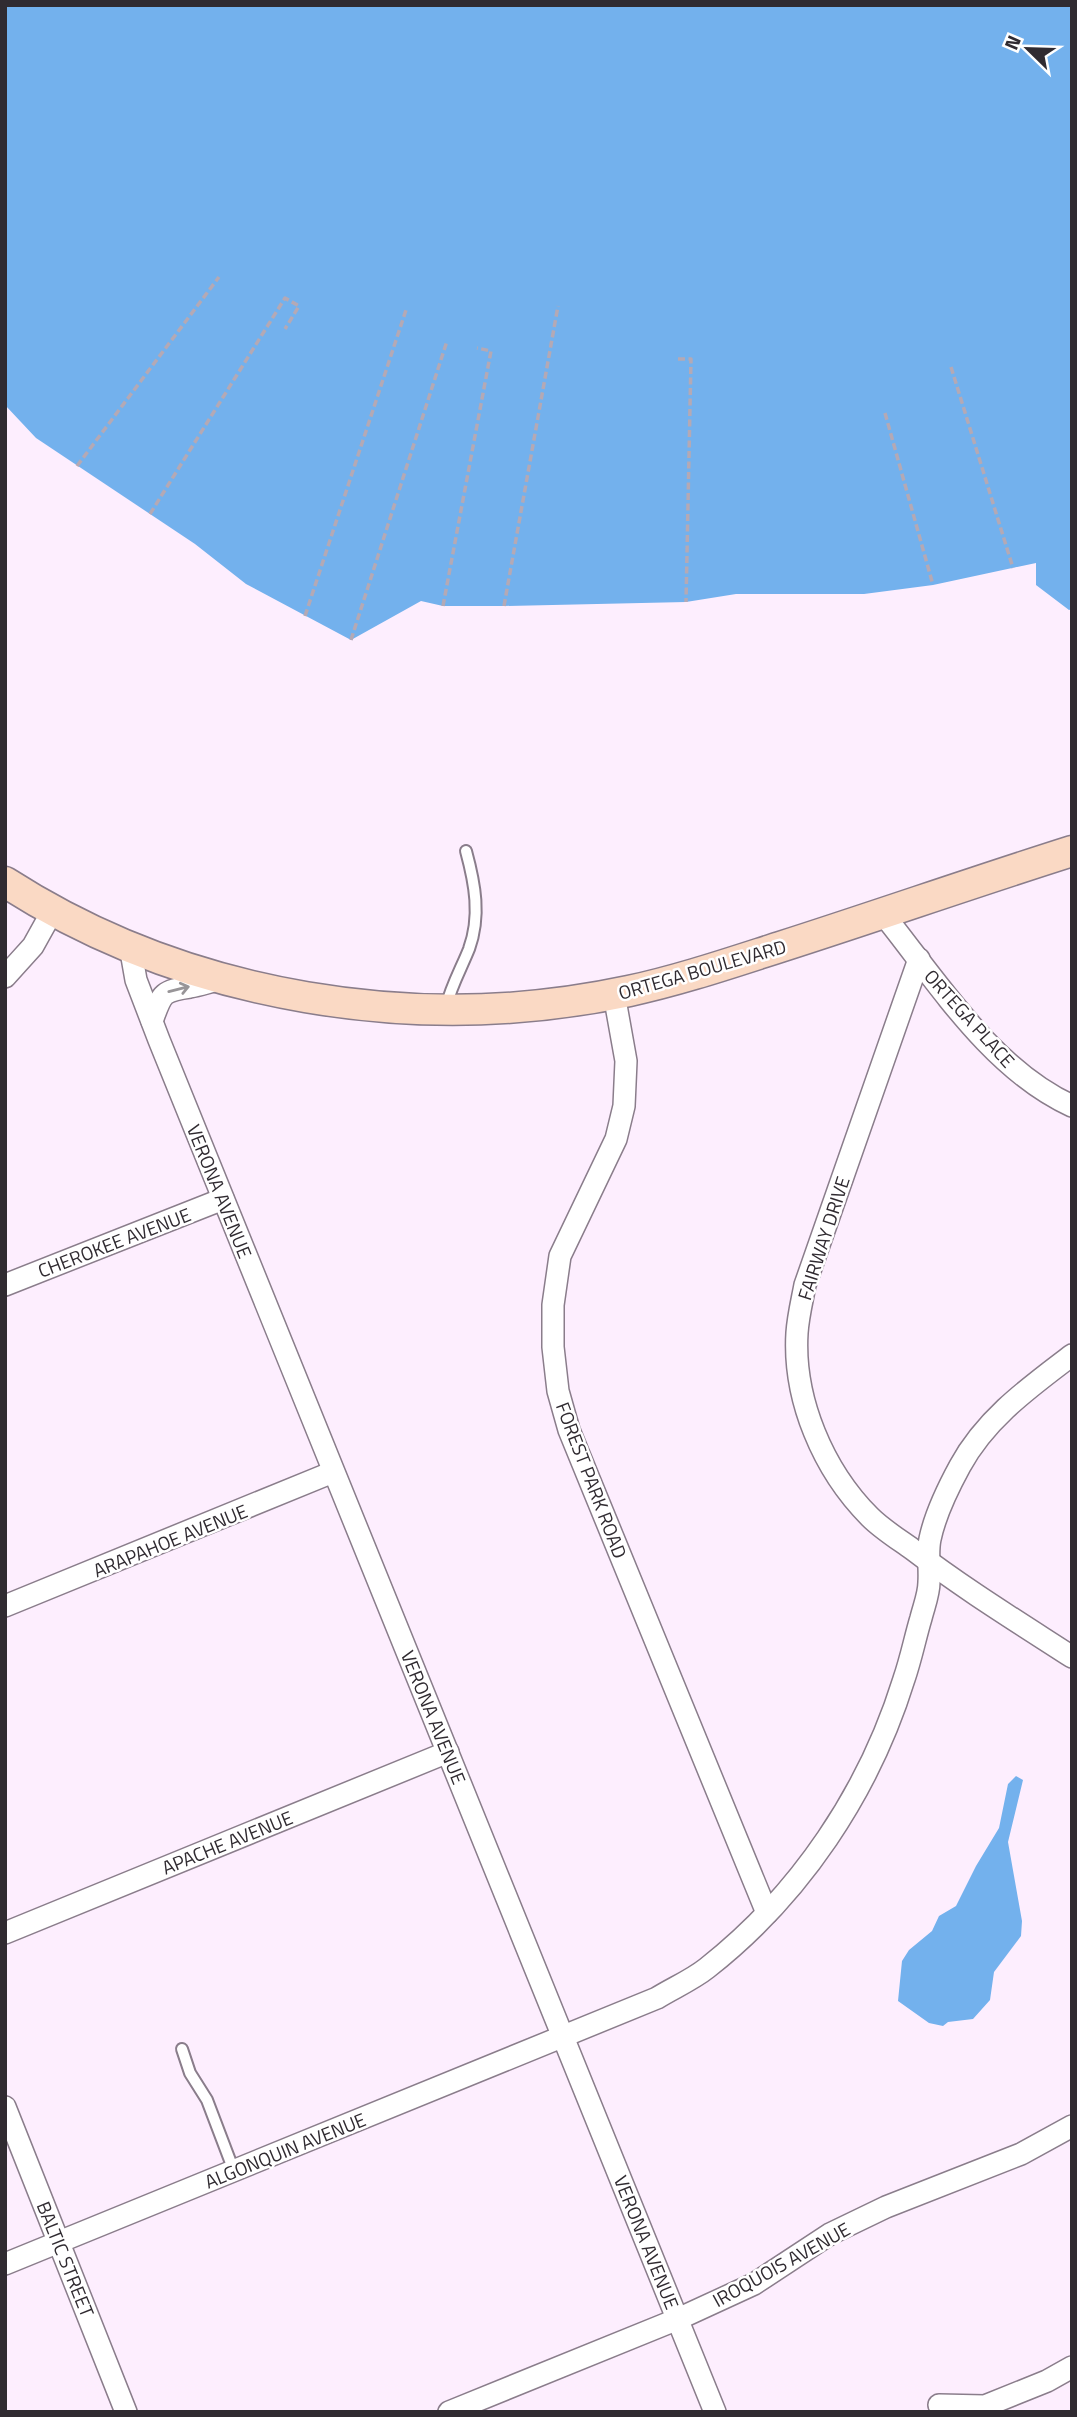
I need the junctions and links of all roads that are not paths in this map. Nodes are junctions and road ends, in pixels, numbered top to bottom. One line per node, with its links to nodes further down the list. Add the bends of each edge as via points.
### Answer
1 (466, 851): 11 (lane, via 477,913 470,947)
2 (1072, 851): 5 (main road, ORTEGA BOULEVARD)
3 (5, 883): 4 (main road, ORTEGA BOULEVARD)
4 (53, 910): 6 (main road, ORTEGA BOULEVARD); 8 (street, via 33,946)
5 (883, 914): 7 (street, ORTEGA PLACE); 10 (main road, ORTEGA BOULEVARD, via 693,975)
6 (130, 946): 9 (main road, ORTEGA BOULEVARD); 12 (street, VERONA AVENUE, via 136,980)
7 (919, 959): 13 (street, ORTEGA PLACE, via 995,1050 1034,1084); 18 (street, FAIRWAY DRIVE, via 805,1285 797,1333 809,1419 824,1454 870,1518)
8 (5, 977)
9 (223, 979): 11 (main road, ORTEGA BOULEVARD, via 333,1001); 12 (street, one-way to 9, via 164,994 173,988)
10 (614, 994): 11 (main road, ORTEGA BOULEVARD, via 499,1009); 22 (street, FOREST PARK ROAD, via 626,1061 624,1105 615,1139 560,1256 553,1305 558,1391 569,1430)
11 (446, 1009)
12 (152, 1021): 14 (street, VERONA AVENUE)
13 (1072, 1106)
14 (223, 1199): 15 (street, CHEROKEE AVENUE); 17 (street, VERONA AVENUE)
15 (5, 1285)
16 (1072, 1355): 18 (street, ALGONQUIN AVENUE, via 1007,1406 978,1439 947,1492 930,1540)
17 (333, 1472): 19 (street, ARAPAHOE AVENUE); 21 (street, VERONA AVENUE)
18 (929, 1562): 20 (street, FAIRWAY DRIVE); 22 (street, ALGONQUIN AVENUE, via 929,1585 904,1680 878,1748 816,1856)
19 (5, 1606)
20 (1072, 1657)
21 (448, 1752): 23 (street, APACHE AVENUE); 24 (street, VERONA AVENUE)
22 (767, 1913): 24 (street, ALGONQUIN AVENUE, via 705,1970 657,1998)
23 (5, 1933)
24 (564, 2036): 28 (street, ALGONQUIN AVENUE); 31 (street, VERONA AVENUE)
25 (182, 2049): 28 (lane)
26 (5, 2107): 29 (street, BALTIC STREET)
27 (1072, 2126): 31 (street, IROQUOIS AVENUE, via 1021,2154 830,2234 754,2284)
28 (234, 2171): 29 (street, ALGONQUIN AVENUE)
29 (59, 2242): 30 (street, ALGONQUIN AVENUE); 34 (street, BALTIC STREET)
30 (5, 2264)
31 (678, 2319): 35 (street, IROQUOIS AVENUE); 36 (street, VERONA AVENUE)
32 (1072, 2367): 33 (street, via 985,2406)
33 (939, 2405)
34 (126, 2412)
35 (449, 2412)
36 (715, 2412)

